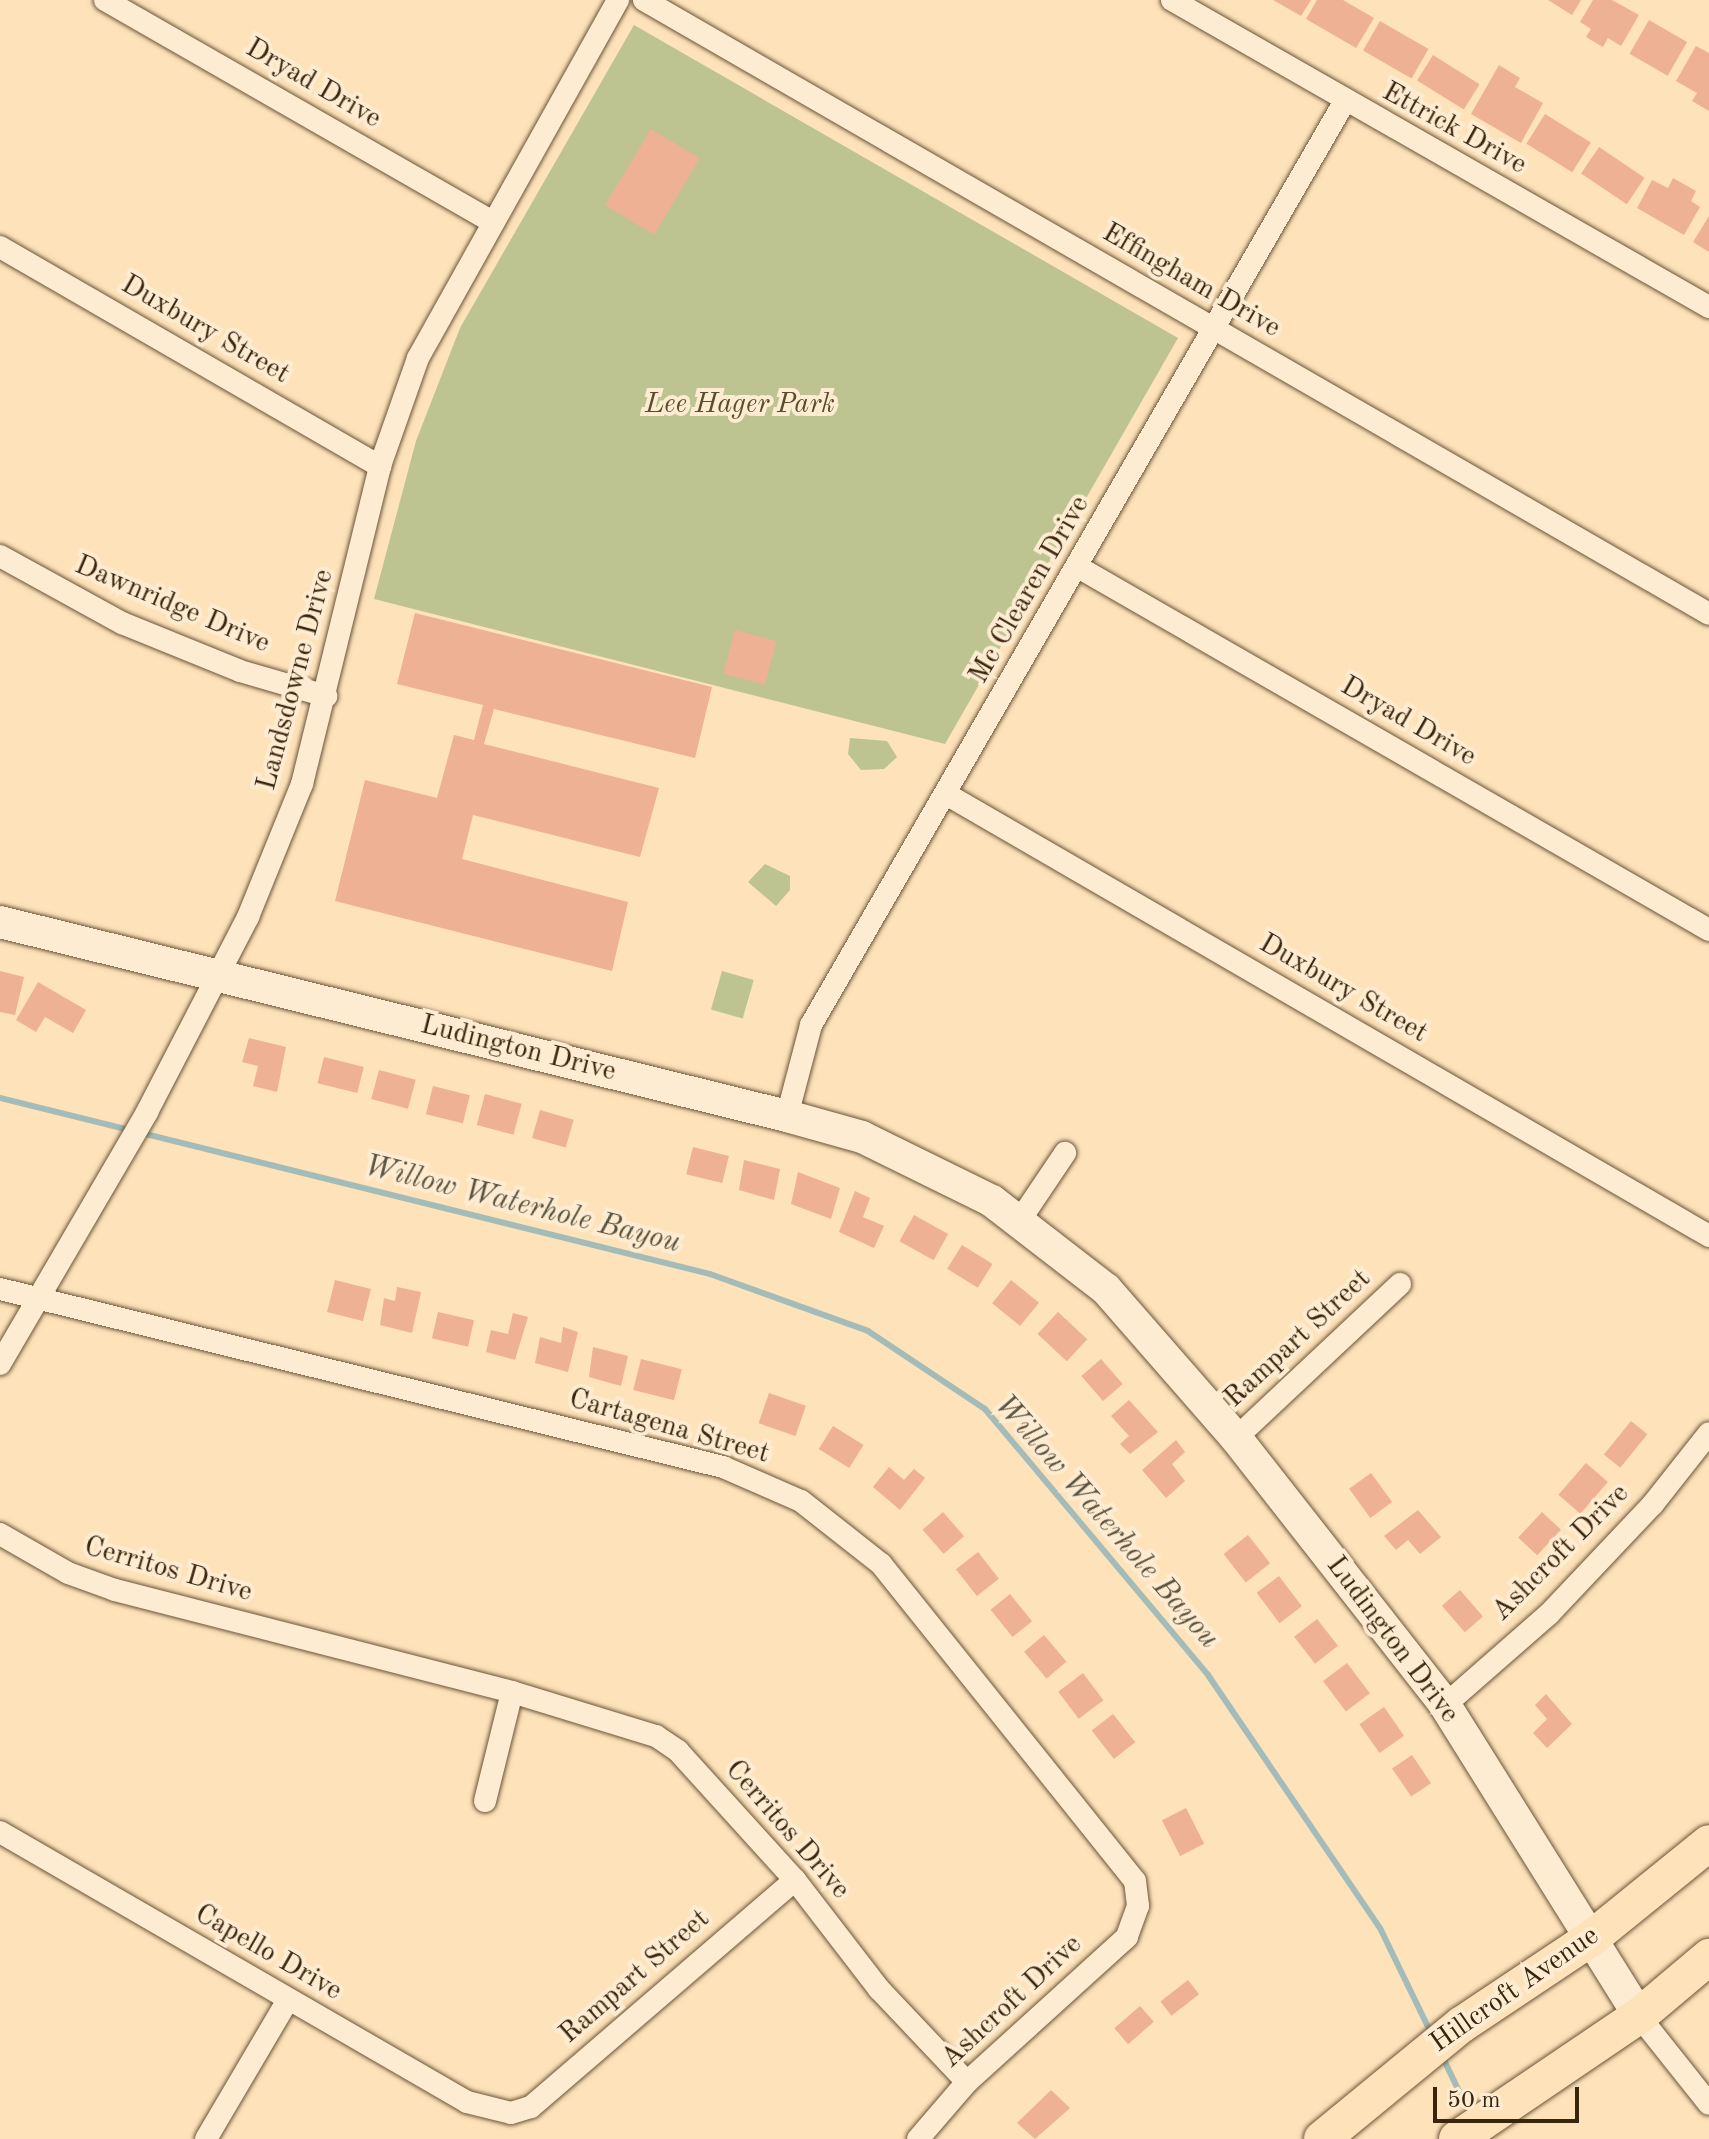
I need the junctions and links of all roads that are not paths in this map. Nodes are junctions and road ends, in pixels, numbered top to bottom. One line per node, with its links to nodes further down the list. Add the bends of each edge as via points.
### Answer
1 (105, 0): 6 (street, Dryad Drive)
2 (618, 0): 6 (street, Landsdowne Drive)
3 (644, 0): 9 (street, Effingham Drive)
4 (1172, 0): 5 (street, Ettrick Drive)
5 (1345, 101): 8 (street, Ettrick Drive); 9 (street, Mc Clearen Drive)
6 (491, 221): 10 (street, Landsdowne Drive, via 418,358)
7 (0, 247): 10 (street, Duxbury Street)
8 (1709, 307)
9 (1214, 329): 12 (street, Mc Clearen Drive); 13 (street, Effingham Drive)
10 (380, 466): 14 (street, Landsdowne Drive)
11 (0, 556): 14 (street, Dawnridge Drive, via 122,623 240,671)
12 (1078, 567): 15 (street, Mc Clearen Drive); 17 (street, Dryad Drive)
13 (1709, 614)
14 (326, 696): 18 (street, Landsdowne Drive, via 287,828)
15 (946, 794): 19 (street, Mc Clearen Drive, via 811,1025); 22 (street, Duxbury Street)
16 (0, 922): 18 (street, Ludington Drive)
17 (1709, 930)
18 (218, 977): 19 (street, Ludington Drive); 25 (street, Landsdowne Drive, via 147,1112)
19 (787, 1116): 21 (street, Ludington Drive, via 913,1159)
20 (1065, 1153): 21 (street)
21 (1020, 1220): 28 (street, Ludington Drive, via 1106,1289)
22 (1709, 1236)
23 (1400, 1284): 28 (street, Rampart Street)
24 (0, 1289): 25 (street, Cartagena Street)
25 (38, 1298): 26 (street, Landsdowne Drive); 36 (street, Cartagena Street, via 723,1467 801,1501 881,1564 1135,1881)
26 (0, 1364)
27 (1709, 1433): 31 (street, Ashcroft Drive, via 1653,1504 1549,1614)
28 (1236, 1438): 31 (street, Ludington Drive)
29 (0, 1534): 30 (street, Cerritos Drive, via 68,1573 115,1590)
30 (512, 1692): 32 (street); 35 (street, Cerritos Drive, via 656,1736 678,1751)
31 (1445, 1705): 37 (street, Ludington Drive)
32 (485, 1801)
33 (0, 1832): 39 (street, Capello Drive)
34 (1709, 1843): 37 (main road, Hillcroft Avenue)
35 (795, 1880): 41 (street, Cerritos Drive, via 879,1989); 43 (street, Rampart Street, via 531,2107)
36 (1138, 1906): 41 (street, Ashcroft Drive, via 1127,1937)
37 (1593, 1937): 40 (street, Ludington Drive); 46 (main road, Hillcroft Avenue, via 1461,2025)
38 (1709, 1957): 40 (main road)
39 (288, 2000): 43 (street, Capello Drive, via 467,2102); 44 (street)
40 (1639, 2016): 42 (street, Ludington Drive); 47 (main road)
41 (967, 2082): 45 (street, Ashcroft Drive)
42 (1709, 2104)
43 (511, 2113)
44 (206, 2139)
45 (918, 2139)
46 (1322, 2139)
47 (1457, 2139)

